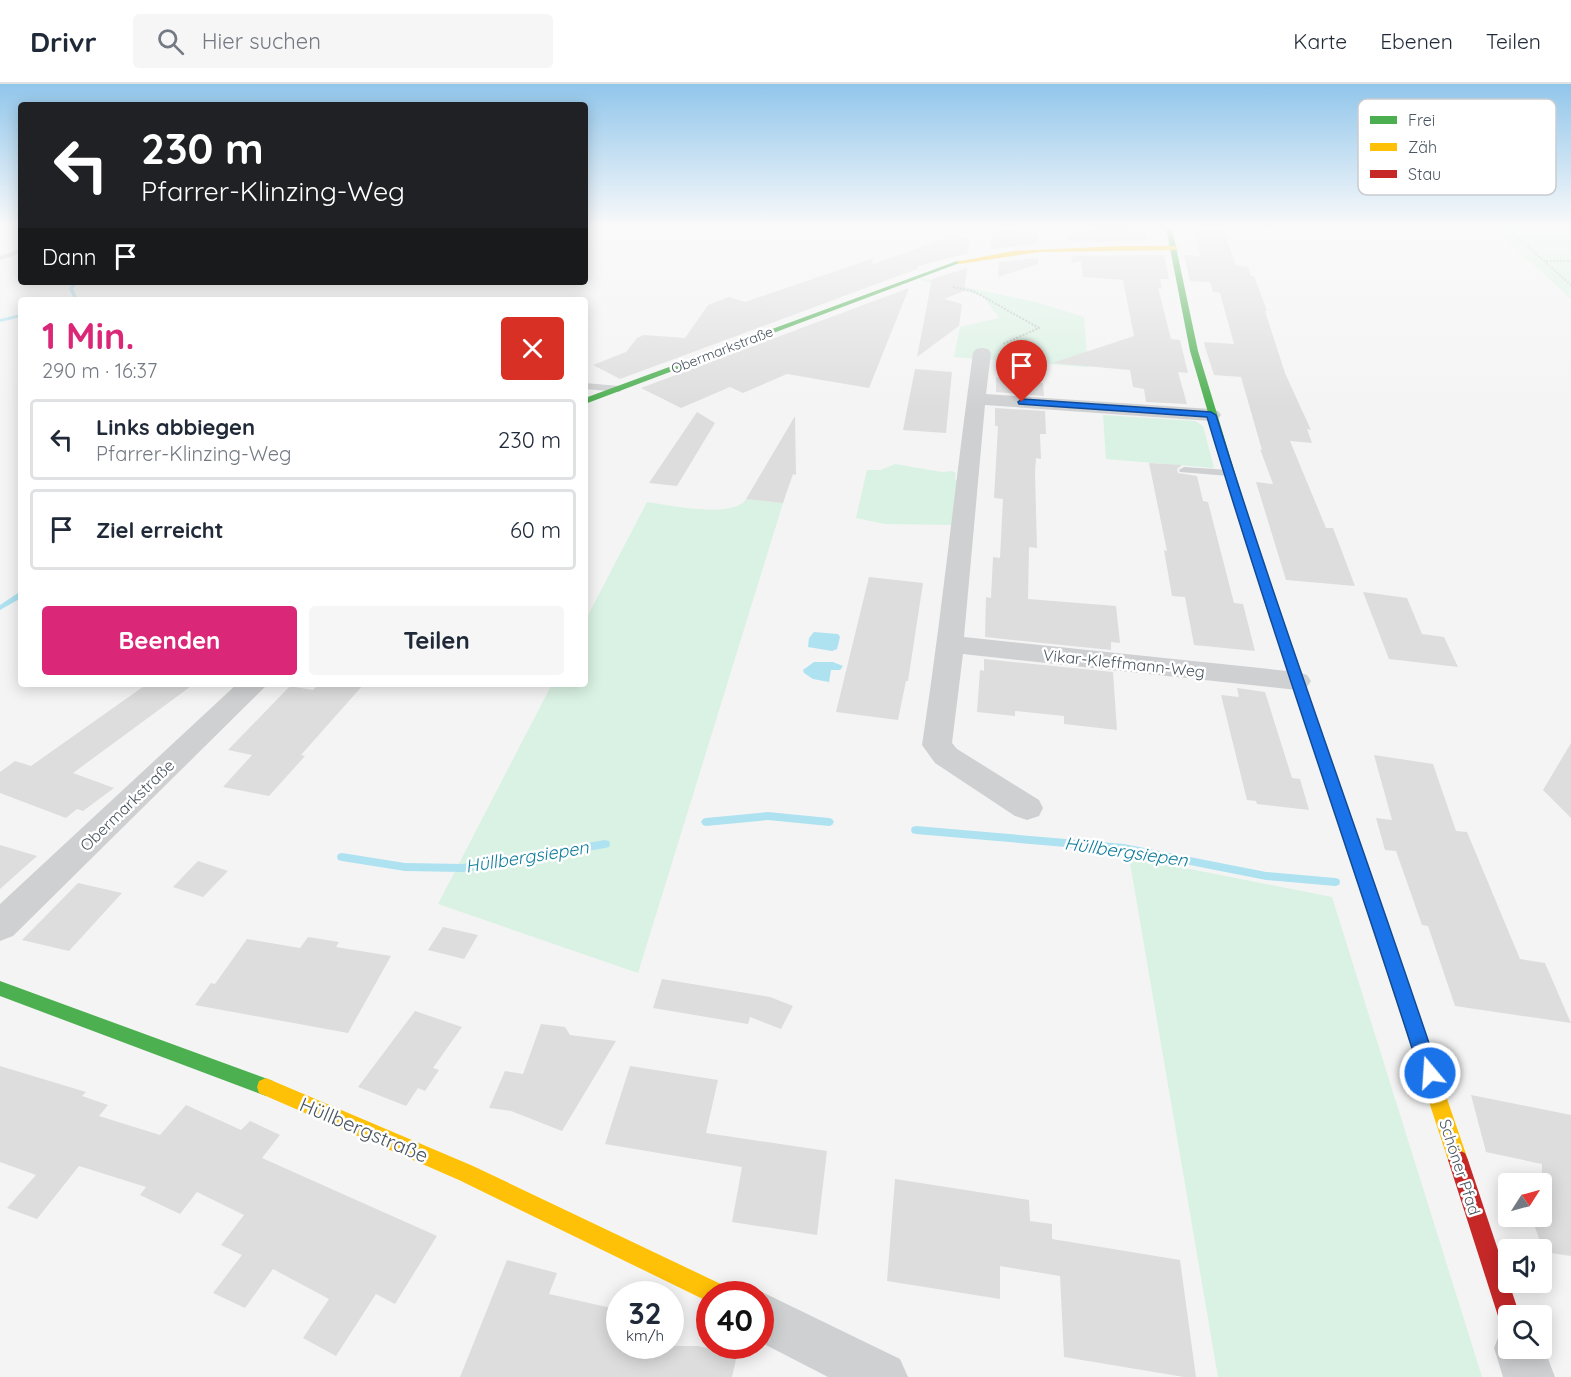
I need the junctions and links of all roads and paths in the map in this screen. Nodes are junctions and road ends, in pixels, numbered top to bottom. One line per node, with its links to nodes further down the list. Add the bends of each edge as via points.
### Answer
1 (884, 288): 6 (street, Obermarkstraße)
2 (962, 288): 4 (path, via 1039,328)
3 (1180, 288): 9 (street, Schöner Pfad)
4 (982, 353): 7 (street)
5 (588, 386): 6 (lane)
6 (619, 389): 8 (street, Obermarkstraße)
7 (975, 399): 9 (street); 12 (street)
8 (588, 400)
9 (1211, 415): 11 (street, Schöner Pfad)
10 (1184, 470): 11 (lane)
11 (1229, 473): 13 (street, Schöner Pfad)
12 (951, 644): 13 (street, Vikar-Kleffmann-Weg); 15 (street, via 937,745 940,751)
13 (1297, 681): 19 (street, Schöner Pfad)
14 (251, 687): 16 (street, Obermarkstraße)
15 (1027, 808)
16 (0, 926)
17 (0, 988): 18 (street, Hüllbergstraße, via 379,1134)
18 (696, 1284)
19 (1505, 1305)
20 (774, 1323): 22 (street)
21 (1523, 1359): 23 (street)
22 (882, 1377)
23 (1529, 1377)

